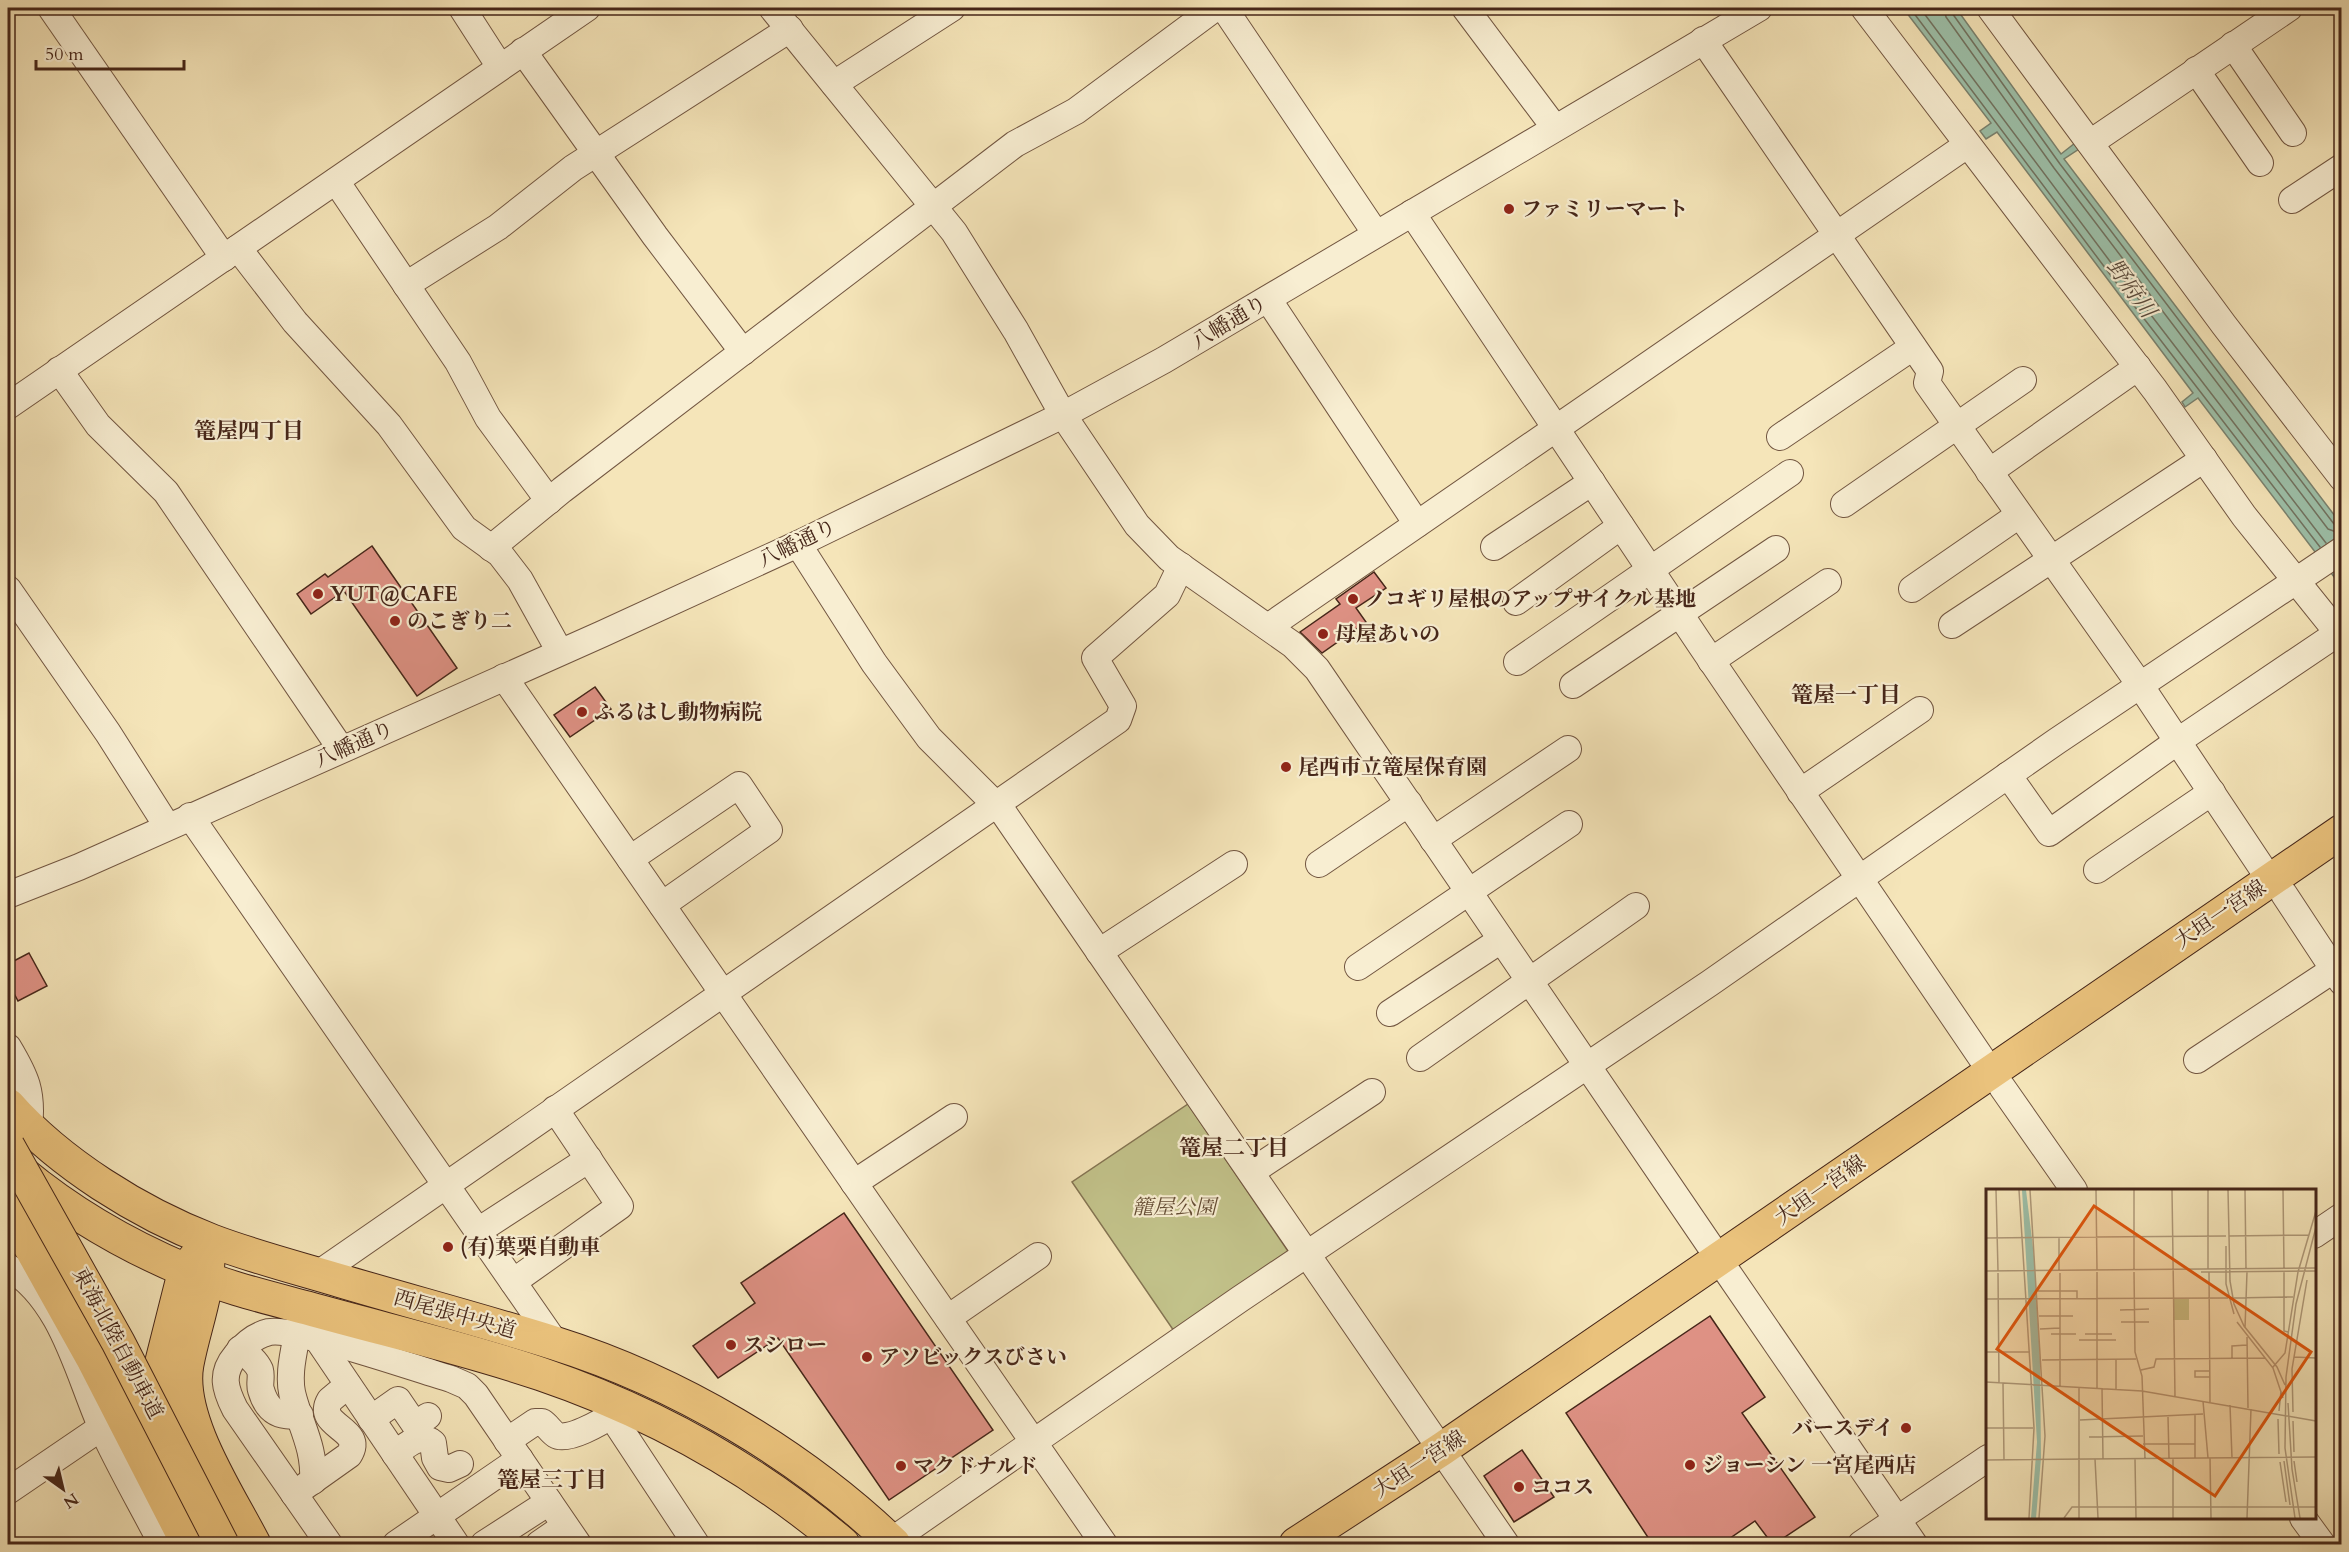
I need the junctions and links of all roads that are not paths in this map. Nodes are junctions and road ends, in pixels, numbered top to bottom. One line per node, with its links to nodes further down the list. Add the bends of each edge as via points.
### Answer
1 (51, 8): 33 (street)
2 (462, 8): 17 (street)
3 (587, 8): 16 (street)
4 (772, 8): 13 (street)
5 (952, 8): 19 (street)
6 (1215, 8): 29 (street, via 1076,111 1015,144)
7 (1224, 8): 31 (street)
8 (1465, 8): 20 (street)
9 (1759, 8): 14 (street, 八幡通り)
10 (1864, 8): 23 (street)
11 (1990, 8): 22 (street)
12 (2289, 8): 15 (street)
13 (790, 29): 19 (street); 24 (street)
14 (1703, 40): 20 (street, 八幡通り); 32 (street)
15 (2233, 45): 18 (street); 21 (street)
16 (523, 51): 17 (street); 24 (street)
17 (500, 67): 27 (street)
18 (2196, 70): 22 (street); 25 (street)
19 (834, 84): 29 (street)
20 (1555, 128): 30 (street, 八幡通り)
21 (2293, 132)
22 (2090, 143): 49 (street)
23 (1967, 145): 32 (street); 38 (street)
24 (596, 154): 34 (street, via 498,227); 37 (street)
25 (2260, 164)
26 (2342, 167): 28 (street)
27 (336, 182): 33 (street); 34 (street)
28 (2292, 200)
29 (933, 207): 37 (street); 42 (street, via 954,232 1016,331)
30 (1412, 213): 31 (street, 八幡通り); 44 (street)
31 (1376, 234): 35 (street, 八幡通り)
32 (1836, 236): 36 (street); 44 (street)
33 (231, 253): 39 (street); 58 (street, via 389,425 464,528)
34 (406, 285): 51 (street, via 458,363 488,418)
35 (1268, 299): 42 (street, 八幡通り); 54 (street)
36 (1913, 347): 43 (street, via 1930,371 1927,382); 45 (street)
37 (742, 352): 51 (street)
38 (2138, 367): 46 (street); 47 (street)
39 (59, 370): 41 (street); 81 (street, via 98,424 166,492)
40 (2023, 380): 43 (street)
41 (8, 406)
42 (1063, 415): 56 (street, 八幡通り); 62 (street, via 1137,525)
43 (1957, 426): 47 (street); 52 (street)
44 (1556, 429): 50 (street); 54 (street)
45 (1780, 437)
46 (2204, 459): 61 (street); 64 (street)
47 (1989, 472): 53 (street)
48 (1790, 473): 63 (street)
49 (2342, 478)
50 (1592, 482): 55 (street); 57 (street)
51 (549, 501): 58 (street)
52 (1844, 504)
53 (2019, 515): 61 (street); 67 (street)
54 (1417, 524): 71 (street)
55 (1621, 526): 63 (street); 68 (street)
56 (798, 544): 73 (street, 八幡通り); 87 (street, via 874,663 929,738)
57 (1494, 547)
58 (491, 548): 73 (street, via 520,580)
59 (1776, 549): 69 (street)
60 (2342, 550): 64 (street)
61 (2050, 561): 70 (street); 78 (street)
62 (1181, 566): 71 (street); 87 (street, via 1167,595 1095,658 1123,706 1118,720)
63 (1650, 570): 69 (street); 75 (street)
64 (2296, 580): 72 (street); 78 (street)
65 (1828, 582): 74 (street)
66 (8, 589): 88 (street, via 108,733)
67 (1912, 589)
68 (1516, 602)
69 (1680, 615): 74 (street); 77 (street)
70 (1952, 626)
71 (1268, 627): 86 (street, via 1317,669)
72 (2340, 636): 80 (street)
73 (560, 652): 76 (street, 八幡通り)
74 (1711, 661): 84 (street)
75 (1517, 662)
76 (504, 677): 81 (street, 八幡通り); 93 (street)
77 (1573, 685)
78 (2140, 685): 80 (street); 83 (street)
79 (1920, 710): 84 (street)
80 (2178, 741): 83 (street, via 2049,833); 85 (street)
81 (341, 749): 88 (street, 八幡通り)
82 (1568, 749): 91 (street)
83 (2008, 775): 97 (street)
84 (1800, 792): 97 (street)
85 (2212, 792): 96 (street); 98 (street)
86 (1408, 803): 91 (street); 95 (street)
87 (995, 805): 104 (street); 108 (street)
88 (179, 821): 100 (street, 八幡通り); 123 (street)
89 (1569, 824): 99 (street)
90 (2342, 831): 98 (main road, 大垣一宮線)
91 (1433, 840): 99 (street)
92 (2342, 855): 98 (main road, 大垣一宮線)
93 (630, 859): 101 (street); 101 (street, via 739,785 769,830)
94 (1234, 864): 104 (street)
95 (1319, 864)
96 (2097, 870)
97 (1860, 880): 113 (street); 114 (street)
98 (2277, 887): 106 (street); 114 (main road, 大垣一宮線)
99 (1468, 892): 103 (street); 105 (street)
100 (8, 896)
101 (662, 905): 108 (street)
102 (1636, 906): 107 (street)
103 (1501, 940): 107 (street); 109 (street)
104 (1099, 952): 121 (street)
105 (1358, 967)
106 (2337, 976): 112 (street)
107 (1529, 981): 111 (street); 113 (street)
108 (723, 993): 116 (street); 122 (street)
109 (1390, 1013)
110 (8, 1050): 118 (street, via 31,1094)
111 (1420, 1058)
112 (2198, 1060)
113 (1587, 1066): 130 (street); 132 (street)
114 (1996, 1079): 124 (street); 132 (main road, 大垣一宮線)
115 (1372, 1092): 121 (street)
116 (555, 1109): 119 (street); 123 (street)
117 (954, 1117): 122 (street)
118 (15, 1126): 129 (main road, 西尾張中央道, via 114,1191); 163 (main road, 東海北陸自動車道, bridge, via 118,1342)
119 (589, 1159): 127 (street); 136 (street, via 620,1206)
120 (8, 1160): 135 (main road, 西尾張中央道, via 38,1186 101,1227)
121 (1251, 1172): 130 (street)
122 (854, 1183): 137 (street)
123 (446, 1185): 127 (street); 134 (street)
124 (2073, 1189)
125 (8, 1207): 162 (main road, 東海北陸自動車道, via 93,1359)
126 (2342, 1216): 128 (street)
127 (478, 1231): 136 (street)
128 (2316, 1234)
129 (209, 1240): 134 (main road, 西尾張中央道); 135 (main road)
130 (1308, 1255): 147 (street); 150 (street)
131 (1038, 1256): 137 (street)
132 (1723, 1266): 150 (main road, 大垣一宮線); 158 (street)
133 (8, 1267): 146 (street, via 32,1283 63,1331)
134 (318, 1274): 139 (main road, 西尾張中央道)
135 (197, 1275): 142 (main road, 西尾張中央道, via 542,1374); 164 (main road, via 160,1369 160,1383 180,1440); 165 (main road, via 186,1398 195,1429)
136 (513, 1282): 139 (street)
137 (948, 1318): 147 (street)
138 (308, 1337): 140 (street, via 268,1332); 141 (street); 143 (street, via 291,1385); 148 (street, via 466,1386)
139 (556, 1344): 160 (main road, 西尾張中央道, via 657,1384 746,1432 835,1494)
140 (240, 1349): 143 (street, via 260,1370 261,1390 278,1415); 153 (street, via 228,1365 224,1380 227,1393 235,1409)
141 (348, 1385): 145 (street); 153 (street, via 327,1404 333,1424 350,1435 352,1450)
142 (614, 1409): 148 (street, via 596,1425 563,1437 542,1422 535,1422); 171 (street); 172 (main road, 西尾張中央道, via 673,1428 725,1457 771,1487)
143 (300, 1414): 153 (street, via 312,1450)
144 (428, 1416): 145 (street, via 415,1425 398,1401)
145 (371, 1419): 149 (street)
146 (102, 1428): 154 (street); 161 (street)
147 (1034, 1443): 160 (street); 173 (street)
148 (513, 1450): 155 (street); 156 (street)
149 (394, 1454): 152 (street, via 424,1438 433,1443 440,1467 449,1469); 156 (street)
150 (1447, 1455): 174 (main road, 大垣一宮線); 175 (main road, 大垣一宮線); 176 (street)
151 (1986, 1459): 158 (street)
152 (460, 1464)
153 (303, 1487): 166 (street)
154 (8, 1491)
155 (549, 1502): 159 (street); 169 (street)
156 (436, 1516): 167 (street); 168 (street)
157 (2304, 1519): 179 (street)
158 (1897, 1520): 177 (street); 178 (street)
159 (572, 1535): 170 (street)
160 (892, 1543)
161 (162, 1545)
162 (188, 1545)
163 (222, 1545)
164 (233, 1545)
165 (254, 1545)
166 (329, 1545)
167 (396, 1545)
168 (456, 1545)
169 (484, 1545)
170 (539, 1545)
171 (696, 1545)
172 (843, 1545)
173 (1104, 1545)
174 (1296, 1545)
175 (1338, 1545)
176 (1506, 1545)
177 (1862, 1545)
178 (1914, 1545)
179 (2322, 1545)

